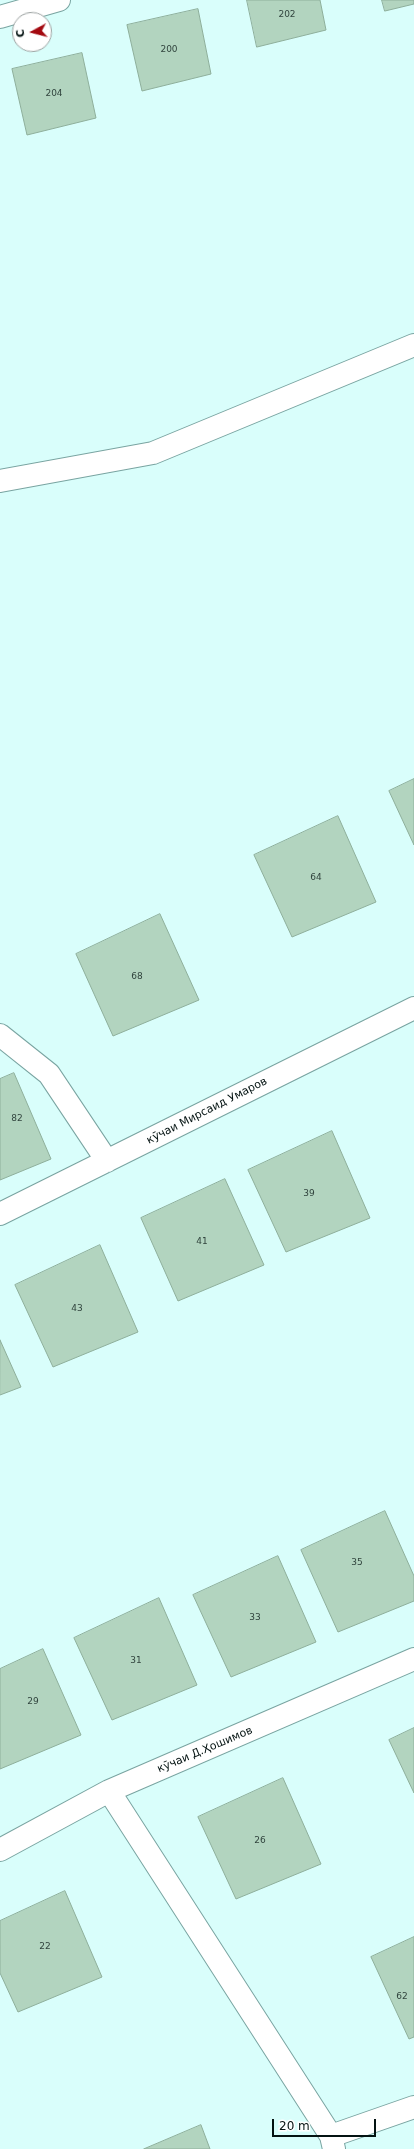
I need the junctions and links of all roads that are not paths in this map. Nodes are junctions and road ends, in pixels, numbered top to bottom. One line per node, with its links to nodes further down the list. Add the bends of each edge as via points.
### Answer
1 (60, 0): 2 (street)
2 (0, 17)
3 (414, 346): 4 (street, via 153,453)
4 (0, 481)
5 (414, 1008): 7 (street, кӯчаи Мирсаид Умаров)
6 (0, 1035): 7 (street, via 49,1074)
7 (107, 1161): 8 (street, кӯчаи Мирсаид Умаров)
8 (0, 1214)
9 (414, 1659): 10 (street, кӯчаи Д.Ҳошимов)
10 (109, 1791): 11 (street, кӯчаи Д.Ҳошимов); 13 (street)
11 (0, 1850)
12 (414, 2107): 13 (street)
13 (333, 2143)

